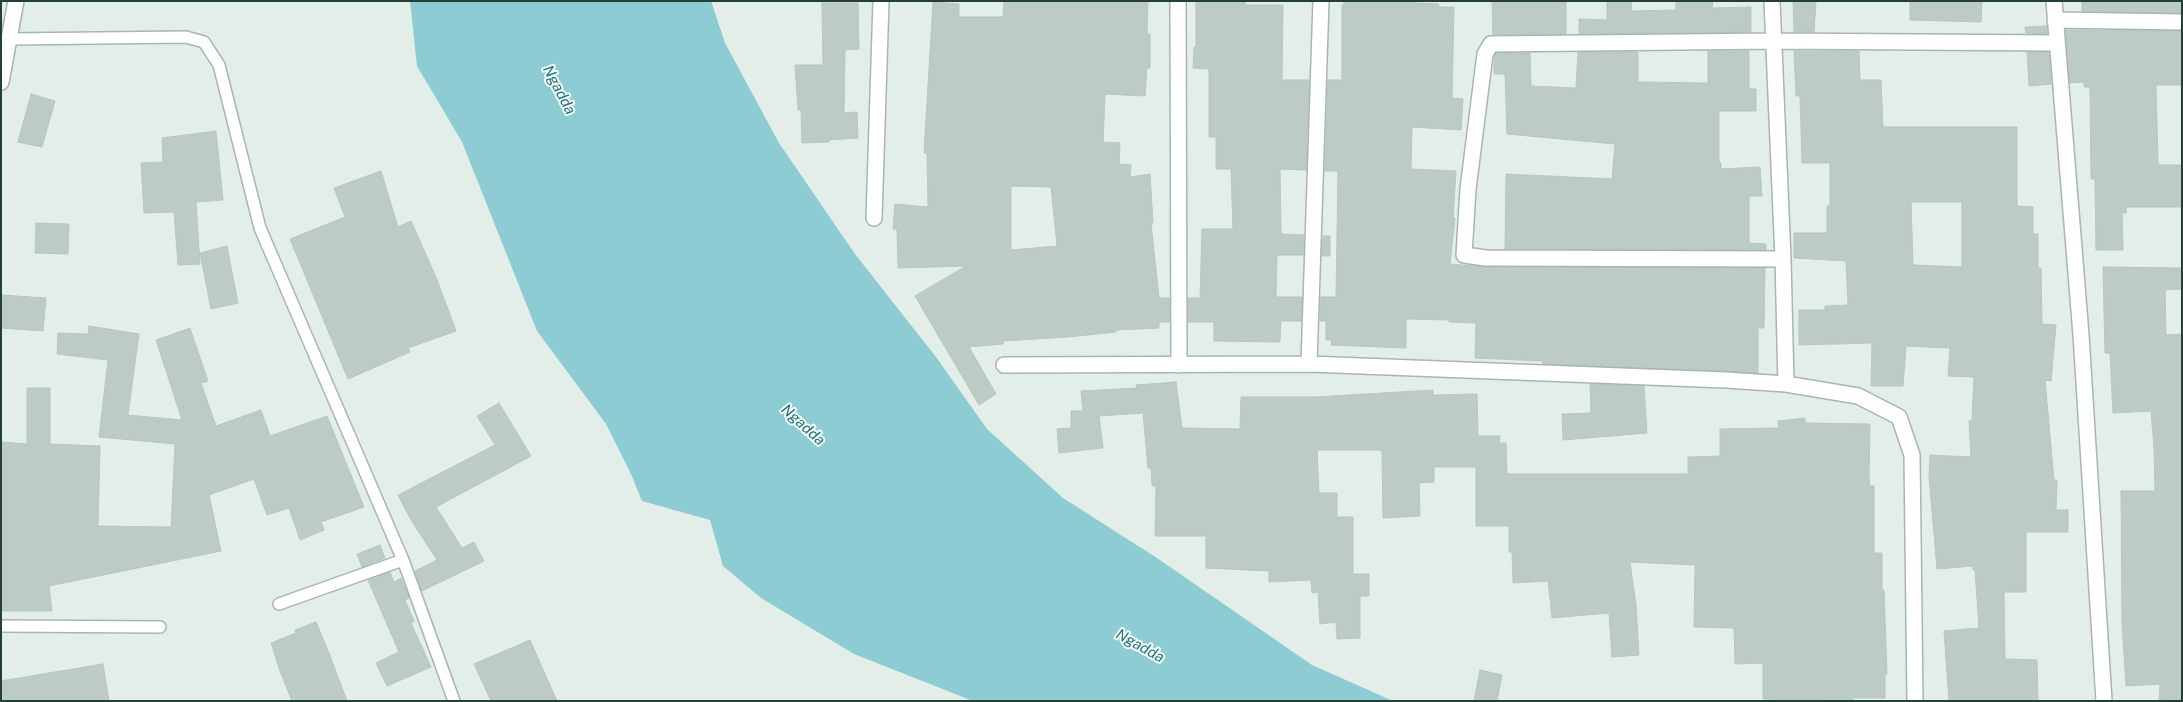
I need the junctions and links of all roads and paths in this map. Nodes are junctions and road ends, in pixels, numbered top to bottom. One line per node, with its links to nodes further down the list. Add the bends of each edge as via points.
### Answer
1 (16, 1): 9 (street)
2 (881, 1): 13 (street)
3 (1178, 1): 16 (street)
4 (1321, 1): 15 (street)
5 (1772, 1): 10 (street)
6 (2054, 1): 7 (street)
7 (2055, 20): 8 (street); 11 (street)
8 (2182, 22)
9 (9, 39): 12 (street); 19 (lane, via 186,37 204,42 219,65 260,228)
10 (1774, 41): 11 (street); 14 (street); 14 (street, via 1491,44 1485,54 1468,189 1464,255 1486,258)
11 (2057, 43): 25 (street)
12 (1, 82)
13 (874, 218)
14 (1783, 259): 18 (street)
15 (1310, 364): 16 (street); 18 (street)
16 (1180, 365): 17 (street)
17 (1004, 366)
18 (1786, 384): 24 (street, via 1858,396 1899,417 1912,455)
19 (403, 560): 20 (lane); 23 (lane)
20 (279, 604)
21 (1, 626): 22 (lane)
22 (160, 627)
23 (454, 701)
24 (1915, 701)
25 (2104, 701)

